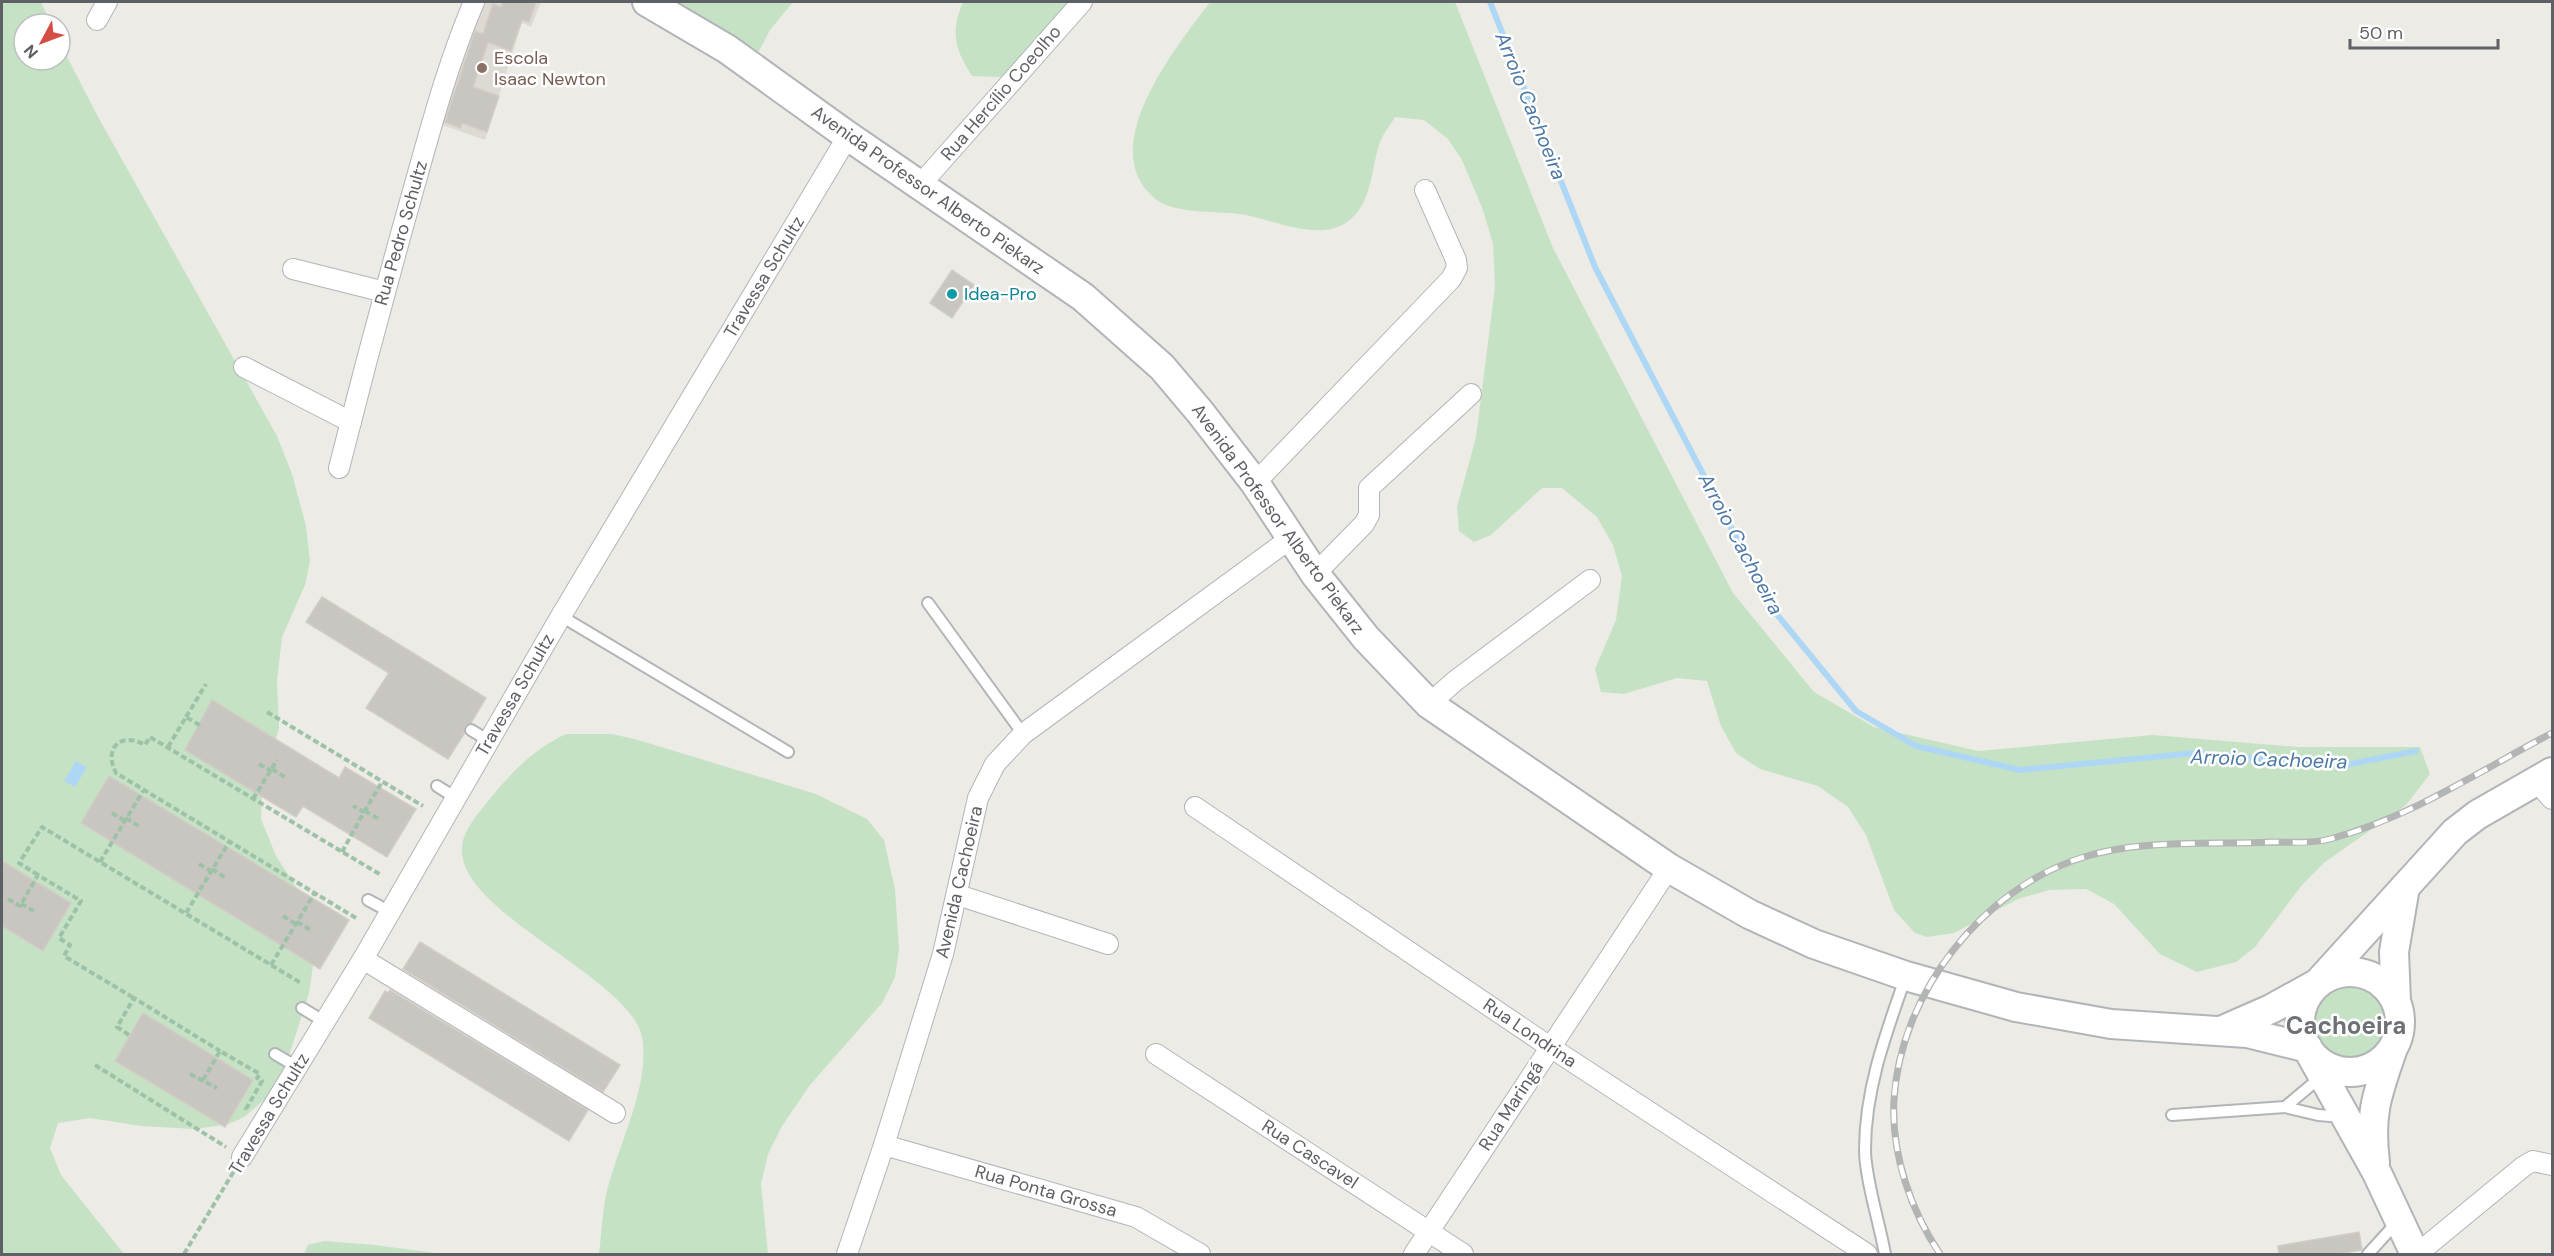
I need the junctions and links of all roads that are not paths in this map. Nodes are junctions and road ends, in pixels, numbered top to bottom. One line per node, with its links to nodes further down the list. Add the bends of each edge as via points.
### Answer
1 (107, 2): 5 (street)
2 (474, 2): 10 (street, Rua Pedro Schultz, via 439,99)
3 (647, 2): 6 (main road, Avenida Professor Alberto Piekarz, via 726,49)
4 (1082, 2): 7 (street, Rua Hercílio Coeolho)
5 (97, 20)
6 (848, 136): 7 (main road, Avenida Professor Alberto Piekarz); 20 (street, Travessa Schultz)
7 (920, 185): 15 (main road, Avenida Professor Alberto Piekarz, via 1083,297 1162,367)
8 (1425, 190): 15 (street, via 1456,260 1457,268 1451,279)
9 (293, 269): 10 (street)
10 (385, 292): 13 (street, Rua Pedro Schultz)
11 (244, 367): 13 (street)
12 (1471, 394): 17 (street, via 1369,488 1369,515 1364,524)
13 (351, 422): 14 (street, Rua Pedro Schultz)
14 (339, 468)
15 (1255, 483): 16 (main road, Avenida Professor Alberto Piekarz)
16 (1291, 538): 17 (main road, Avenida Professor Alberto Piekarz); 23 (street, Avenida Cachoeira)
17 (1315, 574): 21 (main road, Avenida Professor Alberto Piekarz, via 1366,638)
18 (1590, 580): 21 (street)
19 (928, 603): 23 (lane)
20 (561, 616): 24 (street, Travessa Schultz); 25 (lane)
21 (1429, 704): 30 (main road, Avenida Professor Alberto Piekarz)
22 (471, 730): 24 (lane)
23 (1023, 734): 32 (street, Avenida Cachoeira, via 995,764 978,798)
24 (489, 741): 28 (street, Travessa Schultz)
25 (788, 752)
26 (2547, 784): 31 (main road, via 2477,815 2455,832)
27 (437, 786): 28 (lane)
28 (456, 798): 34 (street, Travessa Schultz)
29 (1195, 807): 43 (street, Rua Londrina)
30 (1669, 868): 37 (main road, Avenida Professor Alberto Piekarz, via 1749,914 1814,944); 43 (street, Rua Maringá)
31 (2406, 886): 38 (main road); 39 (main road, via 2394,952)
32 (958, 895): 35 (street); 54 (street, Avenida Cachoeira)
33 (368, 900): 34 (lane)
34 (390, 912): 36 (street, Travessa Schultz)
35 (1108, 944)
36 (363, 959): 41 (street, Travessa Schultz); 51 (street)
37 (1906, 976): 42 (main road, Avenida Professor Alberto Piekarz, via 2016,1007 2090,1020); 65 (lane, via 1880,1052 1868,1103 1865,1153)
38 (2318, 983): 39 (main road, via 2339,973 2362,973 2376,978); 42 (main road, Avenida Professor Alberto Piekarz); 44 (main road, via 2308,993 2301,1014 2302,1035)
39 (2396, 1001): 45 (main road, via 2401,1027)
40 (302, 1008): 41 (lane)
41 (325, 1022): 48 (street, Travessa Schultz)
42 (2221, 1031): 44 (main road, Avenida Professor Alberto Piekarz, via 2265,1036)
43 (1550, 1047): 59 (street, Rua Maringá); 64 (street, Rua Londrina)
44 (2308, 1048): 45 (main road, via 2326,1065 2349,1072 2380,1063); 49 (main road)
45 (2392, 1051): 57 (main road, via 2372,1116)
46 (275, 1054): 48 (lane)
47 (1156, 1054): 59 (street, Rua Cascavel)
48 (297, 1067): 55 (street, Travessa Schultz)
49 (2323, 1076): 50 (lane); 53 (main road)
50 (2285, 1107): 52 (lane); 53 (lane)
51 (615, 1113)
52 (2172, 1115)
53 (2346, 1117): 57 (main road)
54 (884, 1145): 60 (street, Avenida Cachoeira); 61 (street, Rua Ponta Grossa, via 1136,1216)
55 (242, 1157)
56 (2553, 1165): 67 (street, via 2533,1161 2524,1166)
57 (2377, 1173): 58 (main road)
58 (2400, 1218): 66 (lane); 67 (main road)
59 (1429, 1233): 62 (street, Rua Maringá); 63 (street, Rua Cascavel)
60 (847, 1254)
61 (1200, 1254)
62 (1414, 1254)
63 (1463, 1254)
64 (1867, 1254)
65 (1885, 1254)
66 (2368, 1254)
67 (2416, 1254)

